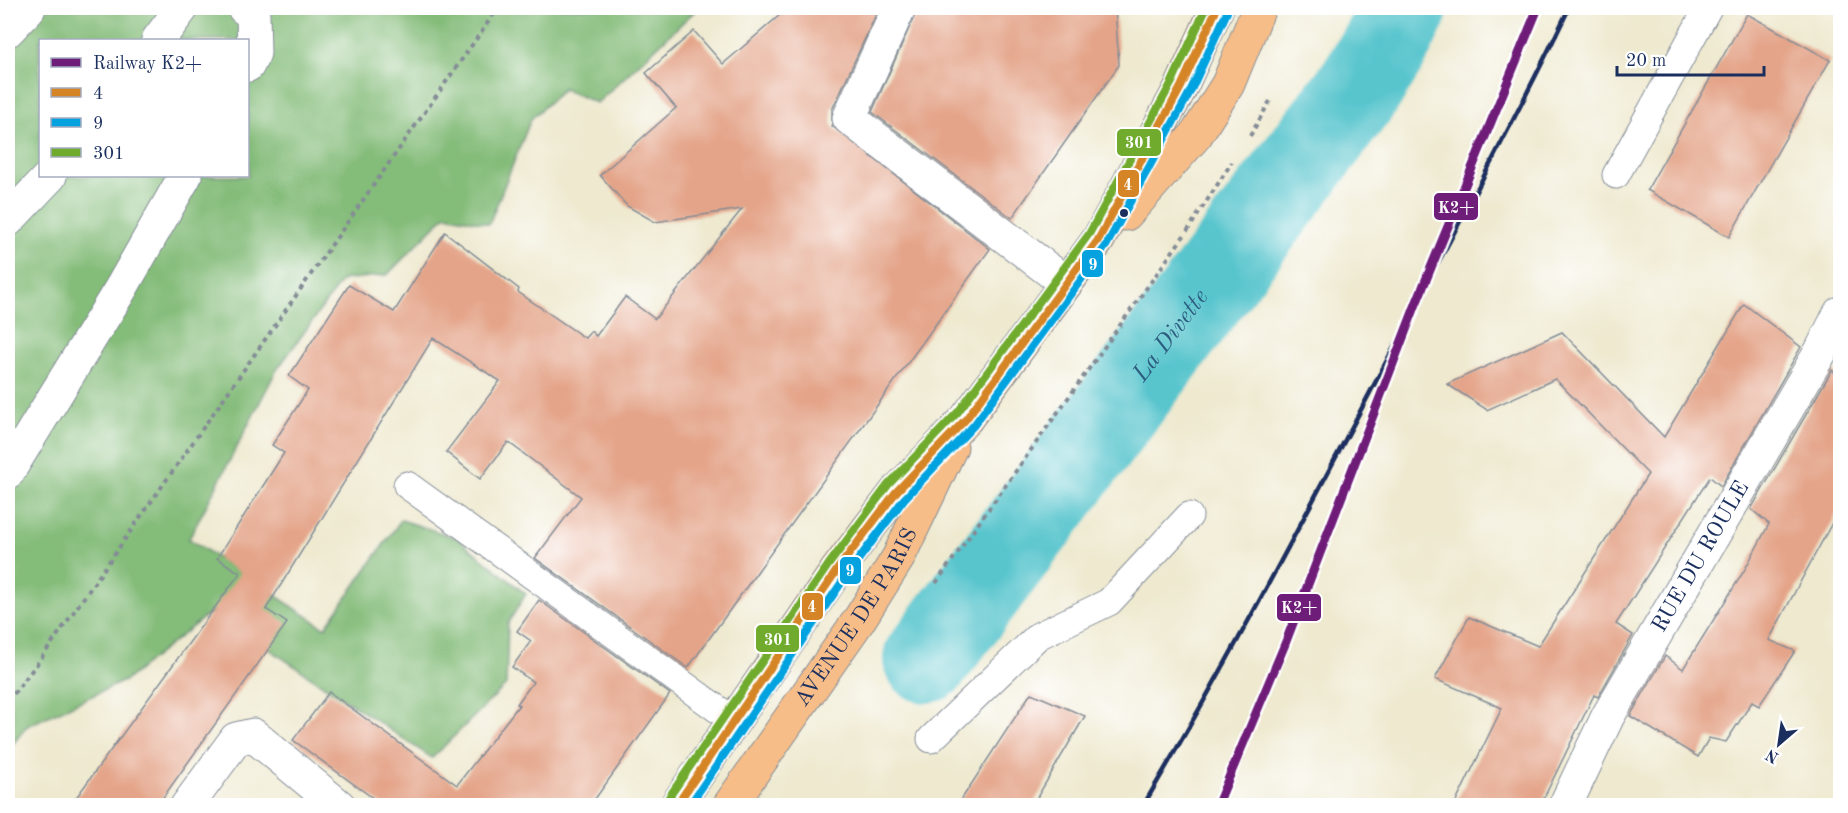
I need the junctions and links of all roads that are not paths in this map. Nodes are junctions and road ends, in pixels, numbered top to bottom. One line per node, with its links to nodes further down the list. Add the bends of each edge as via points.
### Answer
1 (29, 8): 8 (street)
2 (182, 8): 9 (street)
3 (244, 8): 10 (street, via 254,14 254,53)
4 (899, 8): 16 (street, via 849,118)
5 (1217, 8): 15 (main road, AVENUE DE PARIS, via 1181,87)
6 (1259, 8): 15 (main road, AVENUE DE PARIS, via 1228,84 1196,135 1135,205)
7 (1708, 8): 11 (lane)
8 (8, 30)
9 (159, 39)
10 (249, 63)
11 (1617, 175)
12 (49, 177): 14 (street)
13 (184, 177): 19 (street)
14 (8, 220)
15 (1098, 240): 16 (main road, AVENUE DE PARIS)
16 (1066, 283): 18 (main road, AVENUE DE PARIS)
17 (1840, 313): 28 (street, RUE DU ROULE, via 1608,716)
18 (966, 419): 22 (main road, AVENUE DE PARIS, via 896,492 837,570); 27 (main road, AVENUE DE PARIS, via 898,558)
19 (8, 472)
20 (407, 484): 22 (lane)
21 (1189, 516): 23 (lane, via 1109,602 1038,636)
22 (734, 721): 26 (main road, AVENUE DE PARIS)
23 (931, 739)
24 (187, 806): 25 (street, via 236,739 253,735)
25 (339, 806)
26 (676, 806)
27 (729, 806)
28 (1565, 806)

